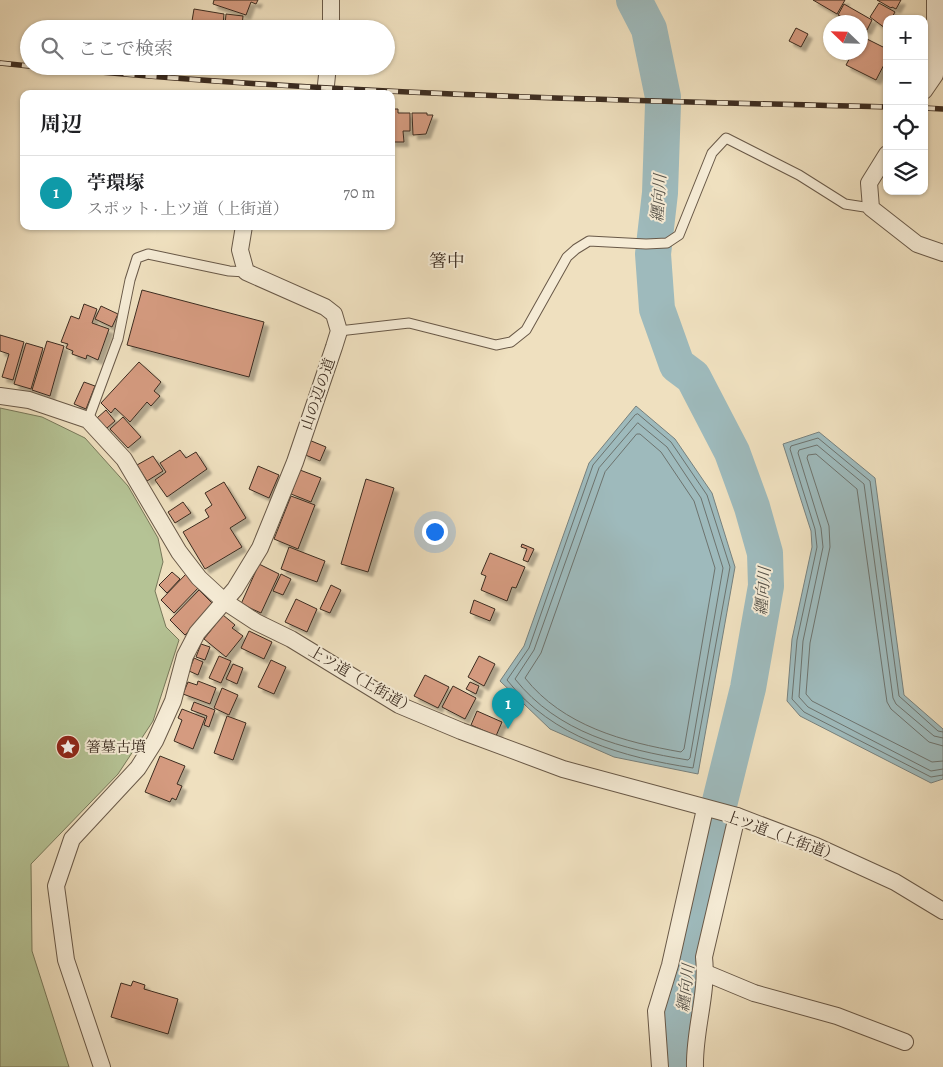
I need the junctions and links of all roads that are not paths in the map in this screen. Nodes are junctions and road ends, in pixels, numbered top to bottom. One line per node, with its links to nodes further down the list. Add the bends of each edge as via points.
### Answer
1 (330, 0): 4 (street)
2 (935, 0): 3 (street)
3 (938, 15): 6 (street, via 935,74)
4 (331, 20)
5 (327, 75): 7 (street)
6 (928, 85)
7 (325, 90)
8 (883, 161): 9 (street, via 869,184)
9 (871, 208): 11 (street, via 917,244); 13 (lane, via 845,204 799,175 726,138 712,153 678,235 667,243 589,241 576,248 567,257 526,330 511,342 496,345 409,324)
10 (243, 230): 12 (street, via 240,250)
11 (943, 253)
12 (246, 272): 13 (street, via 325,307 334,314); 15 (lane, via 148,254 138,258 118,339)
13 (338, 331): 16 (street, 山の辺の道, via 295,462 260,548)
14 (0, 396): 15 (street, 上ツ道（上街道）, via 29,400)
15 (88, 420): 16 (street, 上ツ道（上街道）, via 124,458 179,552 199,578)
16 (224, 601): 17 (street, 上ツ道（上街道）, via 399,705 563,769); 22 (street, 山の辺の道, via 197,633 185,656 173,700 155,741 138,768 72,839 56,886 66,960)
17 (707, 810): 18 (street, 上ツ道（上街道）); 23 (street, via 670,966 656,1011)
18 (734, 816): 19 (street, 上ツ道（上街道）, via 816,846 895,882); 20 (street, via 704,957)
19 (943, 911)
20 (706, 973): 21 (street, via 754,993 837,1016); 24 (street)
21 (905, 1042)
22 (102, 1067)
23 (660, 1067)
24 (695, 1067)

